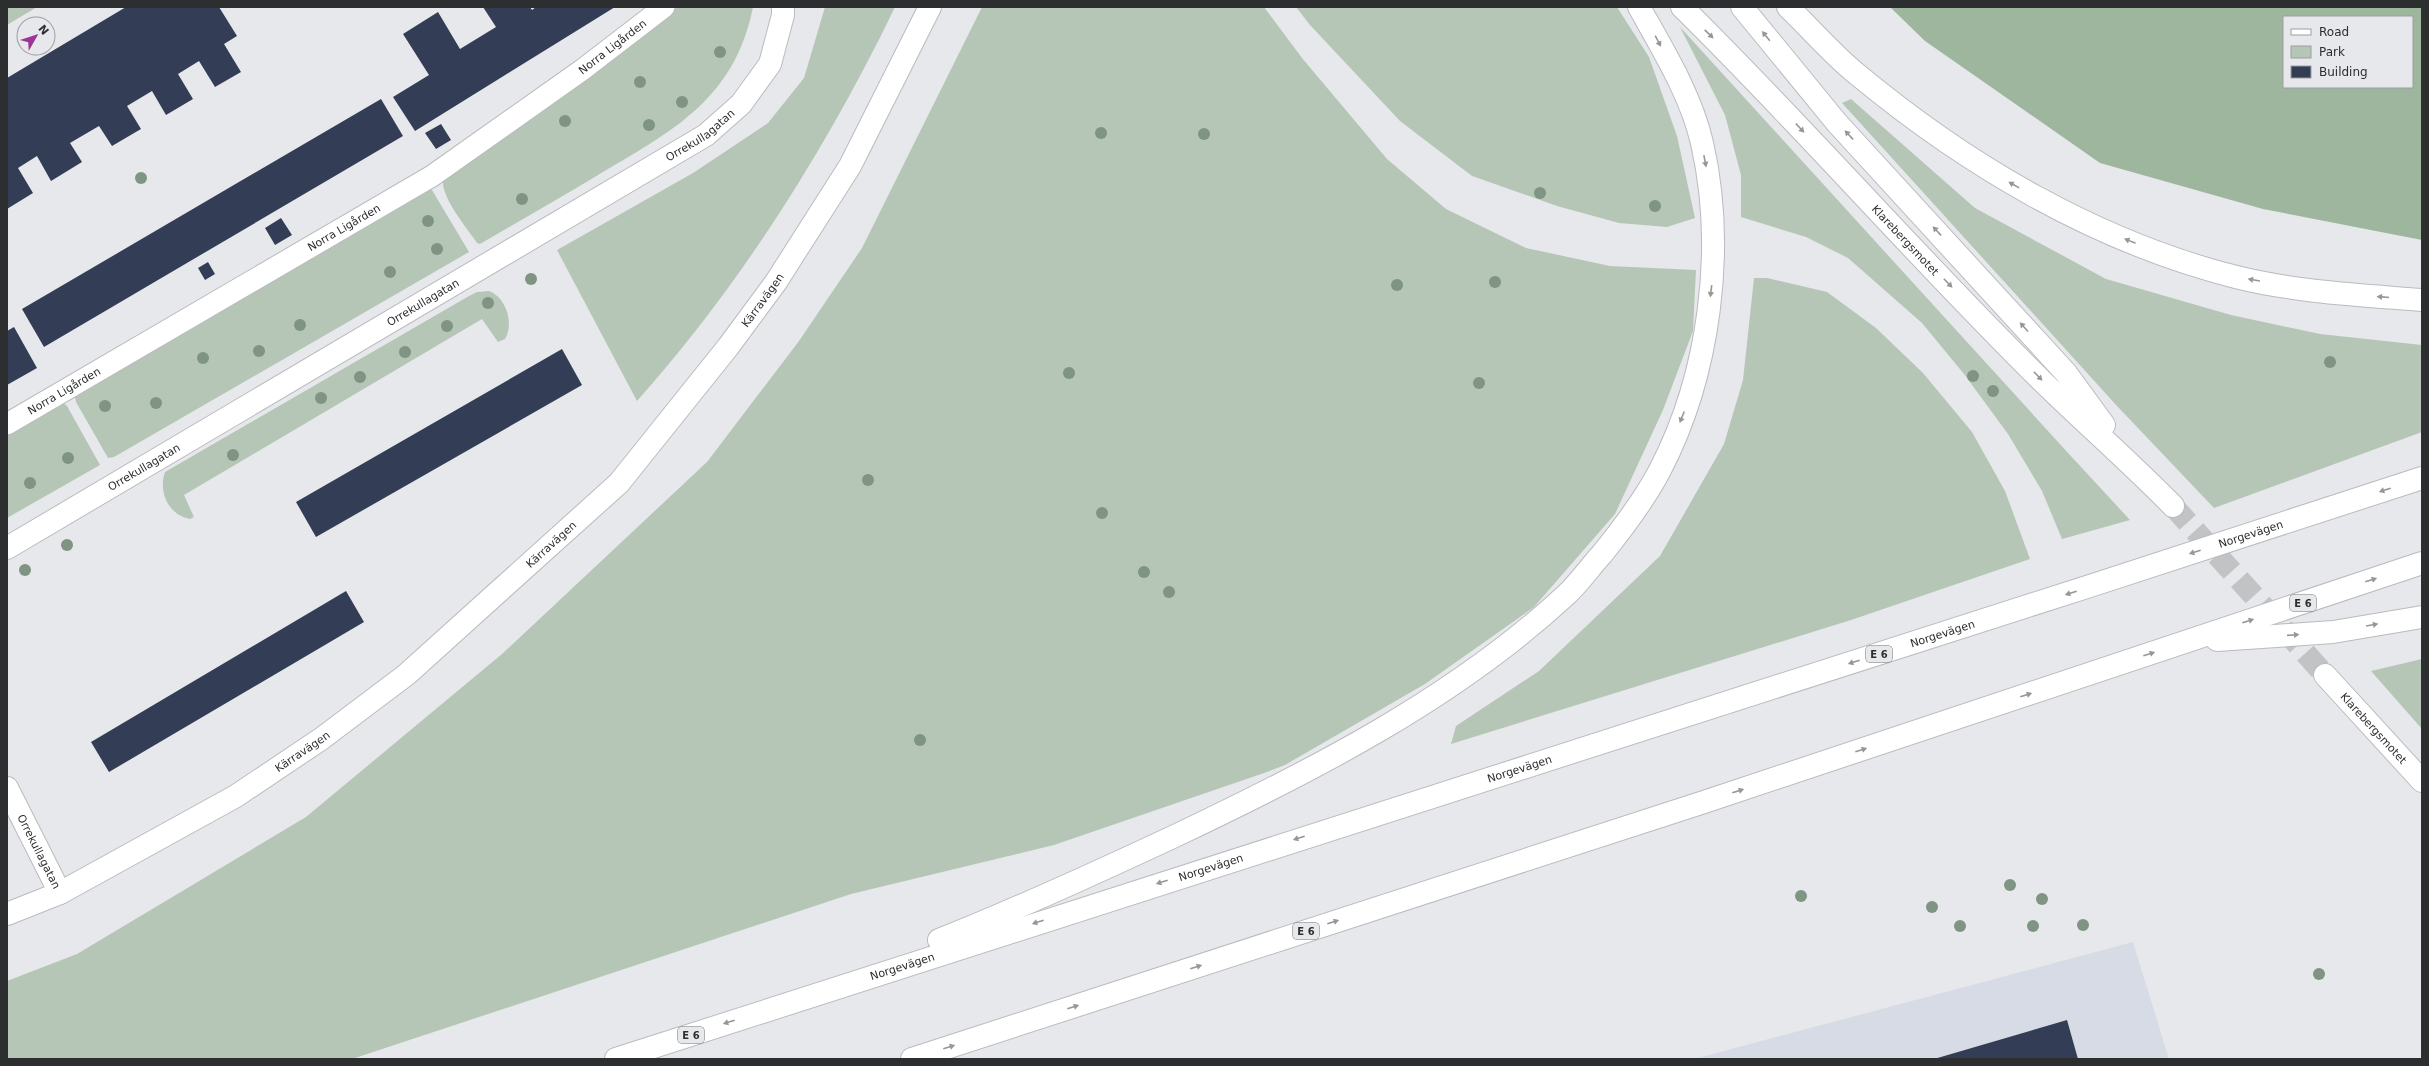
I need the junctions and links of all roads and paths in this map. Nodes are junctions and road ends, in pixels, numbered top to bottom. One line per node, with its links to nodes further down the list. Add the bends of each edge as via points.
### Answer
1 (664, 7): 9 (lane, Norra Ligården, via 582,70 432,176)
2 (783, 7): 13 (main road, Orrekullagatan, via 770,64 741,104 706,136)
3 (930, 7): 20 (main road, Kärravägen, via 850,166 776,282 728,347 619,483 406,675 321,739 236,796)
4 (1639, 7): 22 (main road, one-way to 22, via 1681,86 1702,140 1711,192 1713,275 1708,317 1691,397 1660,470 1617,535 1568,594 1497,652 1402,717 1315,768 1031,903)
5 (1682, 7): 10 (main road, Klarebergsmotet, one-way to 10, via 2043,382)
6 (1742, 7): 10 (main road, Klarebergsmotet, one-way to 6, via 2066,373 1837,123)
7 (1788, 7): 8 (main road, one-way to 7, via 2305,289 2237,277 2168,256 2068,214 1978,164 1918,121 1857,74)
8 (2422, 300)
9 (7, 424)
10 (2135, 467): 12 (main road, Klarebergsmotet)
11 (2422, 478): 22 (main road, Norgevägen / E 6, one-way to 22, via 2050,600)
12 (2173, 506)
13 (7, 548)
14 (2422, 563): 16 (main road, E 6, one-way to 14)
15 (2422, 617): 16 (main road, one-way to 15, via 2333,632)
16 (2184, 642): 24 (main road, E 6, one-way to 16, via 1701,803)
17 (2325, 675): 18 (main road, Klarebergsmotet)
18 (2422, 781)
19 (7, 788): 20 (main road, Orrekullagatan)
20 (60, 893): 21 (main road, Kärravägen)
21 (7, 914)
22 (766, 1010): 23 (main road, Norgevägen / E 6, one-way to 23)
23 (616, 1059)
24 (912, 1059)

